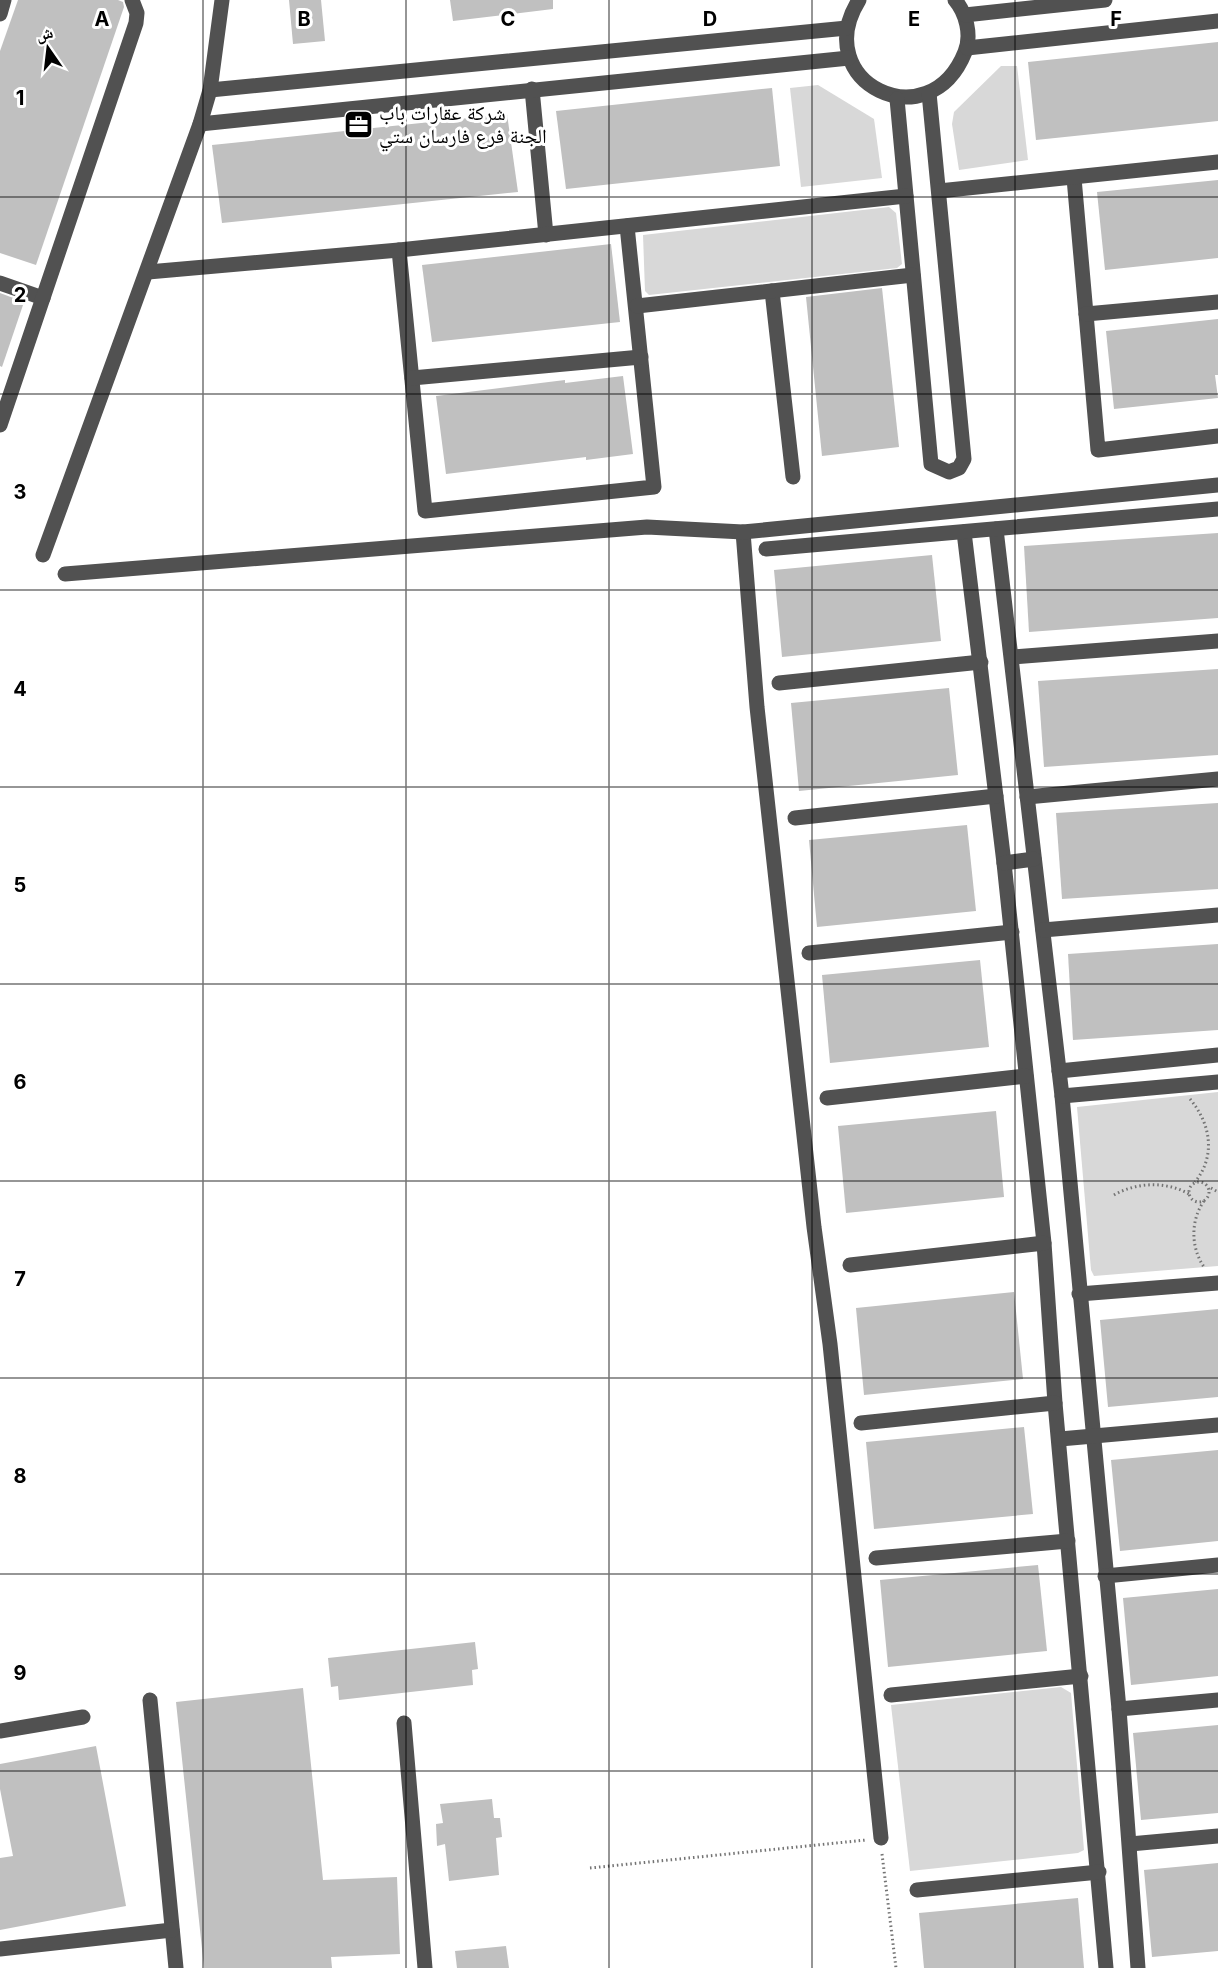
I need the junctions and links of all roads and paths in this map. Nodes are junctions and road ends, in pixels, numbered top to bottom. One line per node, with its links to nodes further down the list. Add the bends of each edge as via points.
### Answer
1 (4, 0): 7 (street)
2 (132, 0): 29 (street, via 136,23)
3 (222, 0): 14 (street)
4 (859, 0): 10 (street)
5 (955, 0): 8 (street)
6 (1105, 0): 8 (street)
7 (0, 14)
8 (965, 15): 11 (street)
9 (1218, 21): 11 (street)
10 (847, 28): 12 (street); 14 (street)
11 (967, 48): 15 (street, via 953,76)
12 (849, 58): 13 (street); 16 (street, via 863,80)
13 (532, 89): 17 (street); 23 (street)
14 (210, 90): 17 (street)
15 (929, 93): 16 (street); 20 (street)
16 (897, 99): 21 (street)
17 (200, 124): 25 (street)
18 (1218, 162): 19 (street)
19 (1074, 178): 20 (street); 32 (street)
20 (939, 191): 26 (street, via 964,459 954,471 943,471 931,464)
21 (906, 196): 22 (street); 26 (street)
22 (627, 226): 23 (street); 31 (street)
23 (546, 235): 24 (street)
24 (399, 250): 25 (street); 34 (street)
25 (148, 272): 44 (street)
26 (913, 275): 28 (street)
27 (0, 283): 29 (street)
28 (772, 291): 31 (street); 37 (street)
29 (43, 298): 35 (street)
30 (1218, 302): 32 (street)
31 (637, 306): 33 (street)
32 (1086, 314): 36 (street, via 1098,450)
33 (641, 357): 34 (street); 34 (street, via 654,487 424,511)
34 (412, 378)
35 (0, 425)
36 (1218, 436)
37 (793, 477)
38 (1218, 485): 41 (street)
39 (1218, 509): 40 (street)
40 (996, 529): 42 (street); 47 (street)
41 (743, 532): 45 (street, via 647,527); 96 (street, via 757,707 830,1344)
42 (964, 532): 43 (street); 48 (street)
43 (766, 549)
44 (43, 555)
45 (65, 574)
46 (1218, 641): 47 (street)
47 (1012, 657): 52 (street)
48 (981, 662): 49 (street); 51 (street)
49 (779, 683)
50 (1218, 779): 52 (street)
51 (996, 796): 53 (street); 55 (street)
52 (1027, 797): 54 (street)
53 (795, 818)
54 (1034, 860): 55 (street); 57 (street)
55 (1004, 863): 58 (street)
56 (1218, 915): 57 (street)
57 (1043, 930): 61 (street)
58 (1012, 932): 59 (street); 62 (street)
59 (808, 953)
60 (1218, 1055): 61 (street)
61 (1059, 1071): 65 (street)
62 (1026, 1076): 66 (street); 73 (street)
63 (1218, 1082): 64 (street)
64 (1173, 1086): 65 (street); 67 (path, via 1199,1110 1208,1133 1207,1157)
65 (1062, 1096): 77 (street)
66 (827, 1098)
67 (1195, 1182): 68 (path, via 1202,1181); 70 (path)
68 (1209, 1187): 69 (path); 72 (path, via 1210,1194)
69 (1218, 1192)
70 (1189, 1194): 71 (path, via 1151,1185); 72 (path, via 1193,1200)
71 (1114, 1195)
72 (1204, 1201): 75 (path, via 1196,1217 1194,1236 1194,1246)
73 (1044, 1243): 74 (street); 78 (street)
74 (850, 1265)
75 (1204, 1267)
76 (1218, 1283): 77 (street)
77 (1079, 1294): 81 (street)
78 (1055, 1403): 79 (street); 82 (street)
79 (861, 1423)
80 (1218, 1425): 81 (street)
81 (1092, 1437): 82 (street); 86 (street)
82 (1060, 1439): 83 (street)
83 (1068, 1540): 84 (street); 87 (street)
84 (876, 1558)
85 (1218, 1564): 86 (street)
86 (1105, 1576): 91 (street)
87 (1082, 1676): 88 (street); 99 (street)
88 (891, 1695)
89 (150, 1700): 101 (street)
90 (1218, 1700): 91 (street)
91 (1119, 1709): 97 (street)
92 (83, 1717): 94 (street)
93 (404, 1723): 104 (street)
94 (0, 1731)
95 (1218, 1836): 97 (street)
96 (881, 1838): 98 (path); 105 (path)
97 (1130, 1844): 107 (street)
98 (590, 1868)
99 (1099, 1872): 100 (street); 106 (street)
100 (917, 1890)
101 (172, 1930): 102 (street); 103 (street)
102 (0, 1949)
103 (176, 1968)
104 (425, 1968)
105 (896, 1968)
106 (1106, 1968)
107 (1138, 1968)

